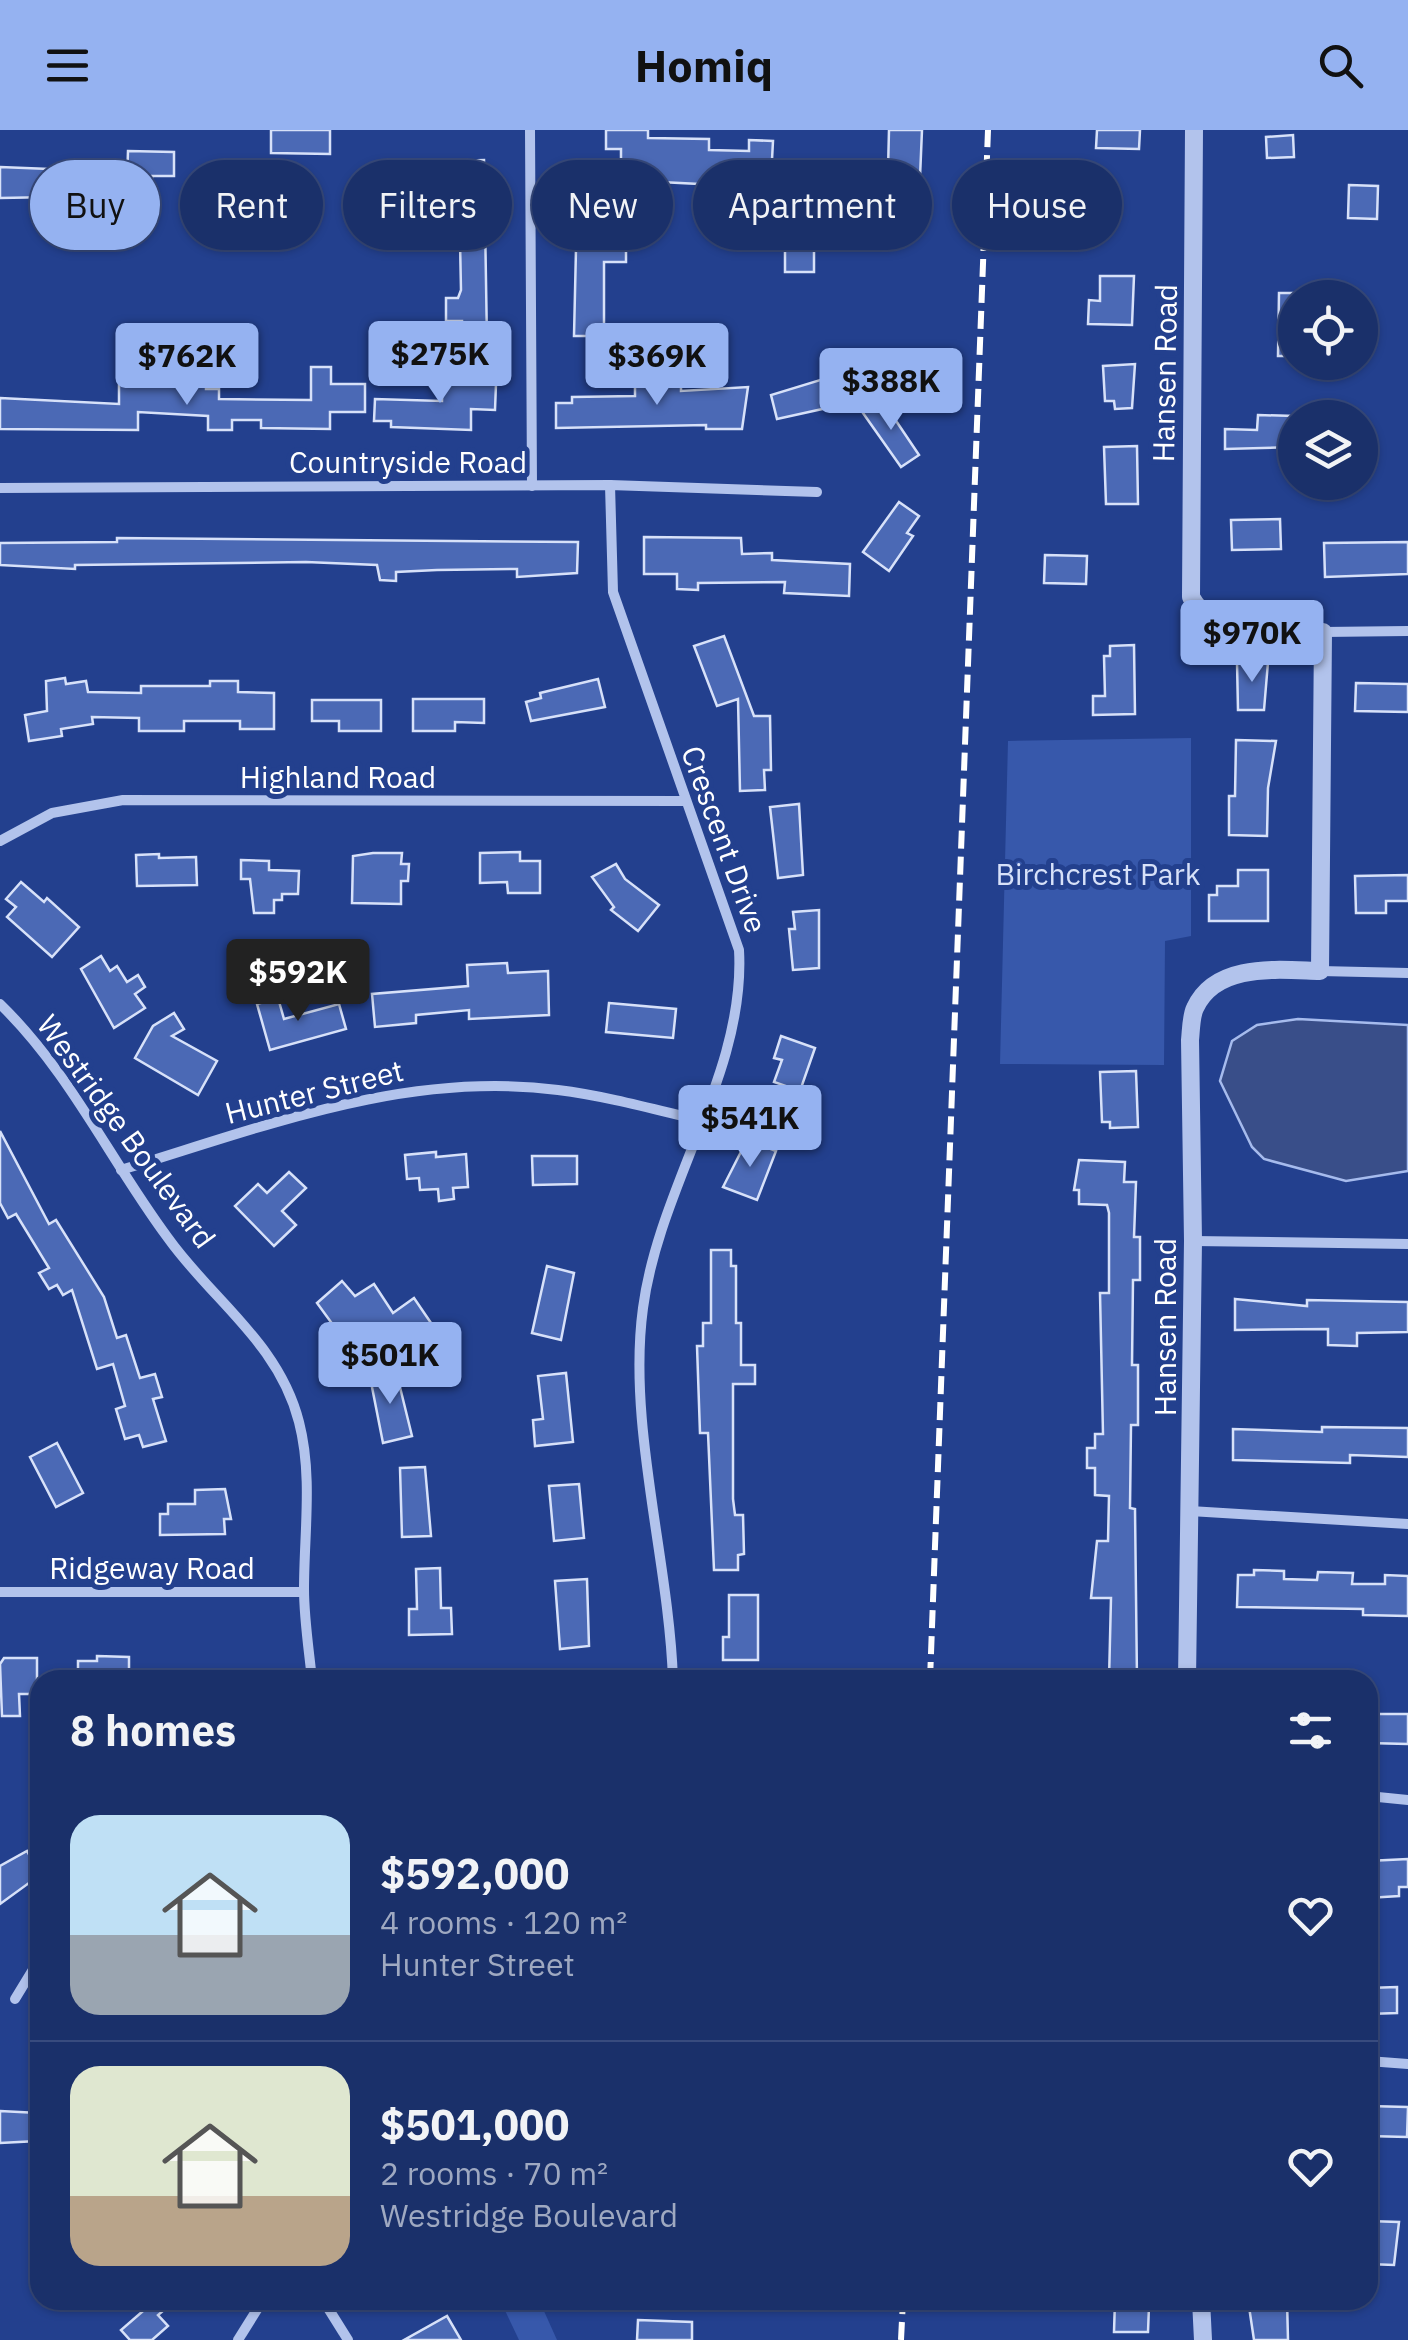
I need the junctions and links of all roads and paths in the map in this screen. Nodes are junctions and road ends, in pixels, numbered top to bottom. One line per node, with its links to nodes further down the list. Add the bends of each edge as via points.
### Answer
1 (530, 130): 4 (street)
2 (1194, 130): 7 (street, Hansen Road, via 1192,597 1221,628)
3 (610, 485): 4 (street, Countryside Road); 6 (street, Countryside Road); 9 (street, Crescent Drive, via 613,592)
4 (532, 486): 5 (street, Countryside Road)
5 (0, 488)
6 (817, 492)
7 (1323, 632): 8 (street); 11 (street)
8 (1408, 632)
9 (684, 801): 10 (street, Highland Road, via 122,800 52,812); 14 (street, Crescent Drive, via 730,921 741,980 729,1041)
10 (0, 840)
11 (1320, 970): 12 (street); 16 (street, Hansen Road, via 1257,969 1216,984 1194,1008)
12 (1408, 973)
13 (0, 1004): 15 (street, Westridge Boulevard, via 54,1064)
14 (700, 1120): 15 (street, Hunter Street, via 556,1090 432,1088 338,1106); 23 (street, Crescent Drive, via 651,1260 639,1360)
15 (121, 1170): 21 (street, Westridge Boulevard, via 171,1243 259,1339 282,1378 299,1420 306,1464)
16 (1193, 1241): 17 (street); 18 (street, Hansen Road)
17 (1408, 1244)
18 (1190, 1512): 19 (street); 24 (street, Hansen Road)
19 (1408, 1524)
20 (0, 1592): 21 (street, Ridgeway Road)
21 (304, 1592): 22 (street, Westridge Boulevard)
22 (311, 1670)
23 (672, 1670)
24 (1187, 1670)
25 (1378, 1797): 26 (street)
26 (1408, 1800)
27 (30, 1974): 28 (street)
28 (15, 1999)
29 (1378, 2062): 30 (street)
30 (1408, 2064)
31 (257, 2310): 34 (street)
32 (330, 2310): 35 (street)
33 (1202, 2310): 36 (street)
34 (238, 2340)
35 (348, 2340)
36 (1203, 2340)

